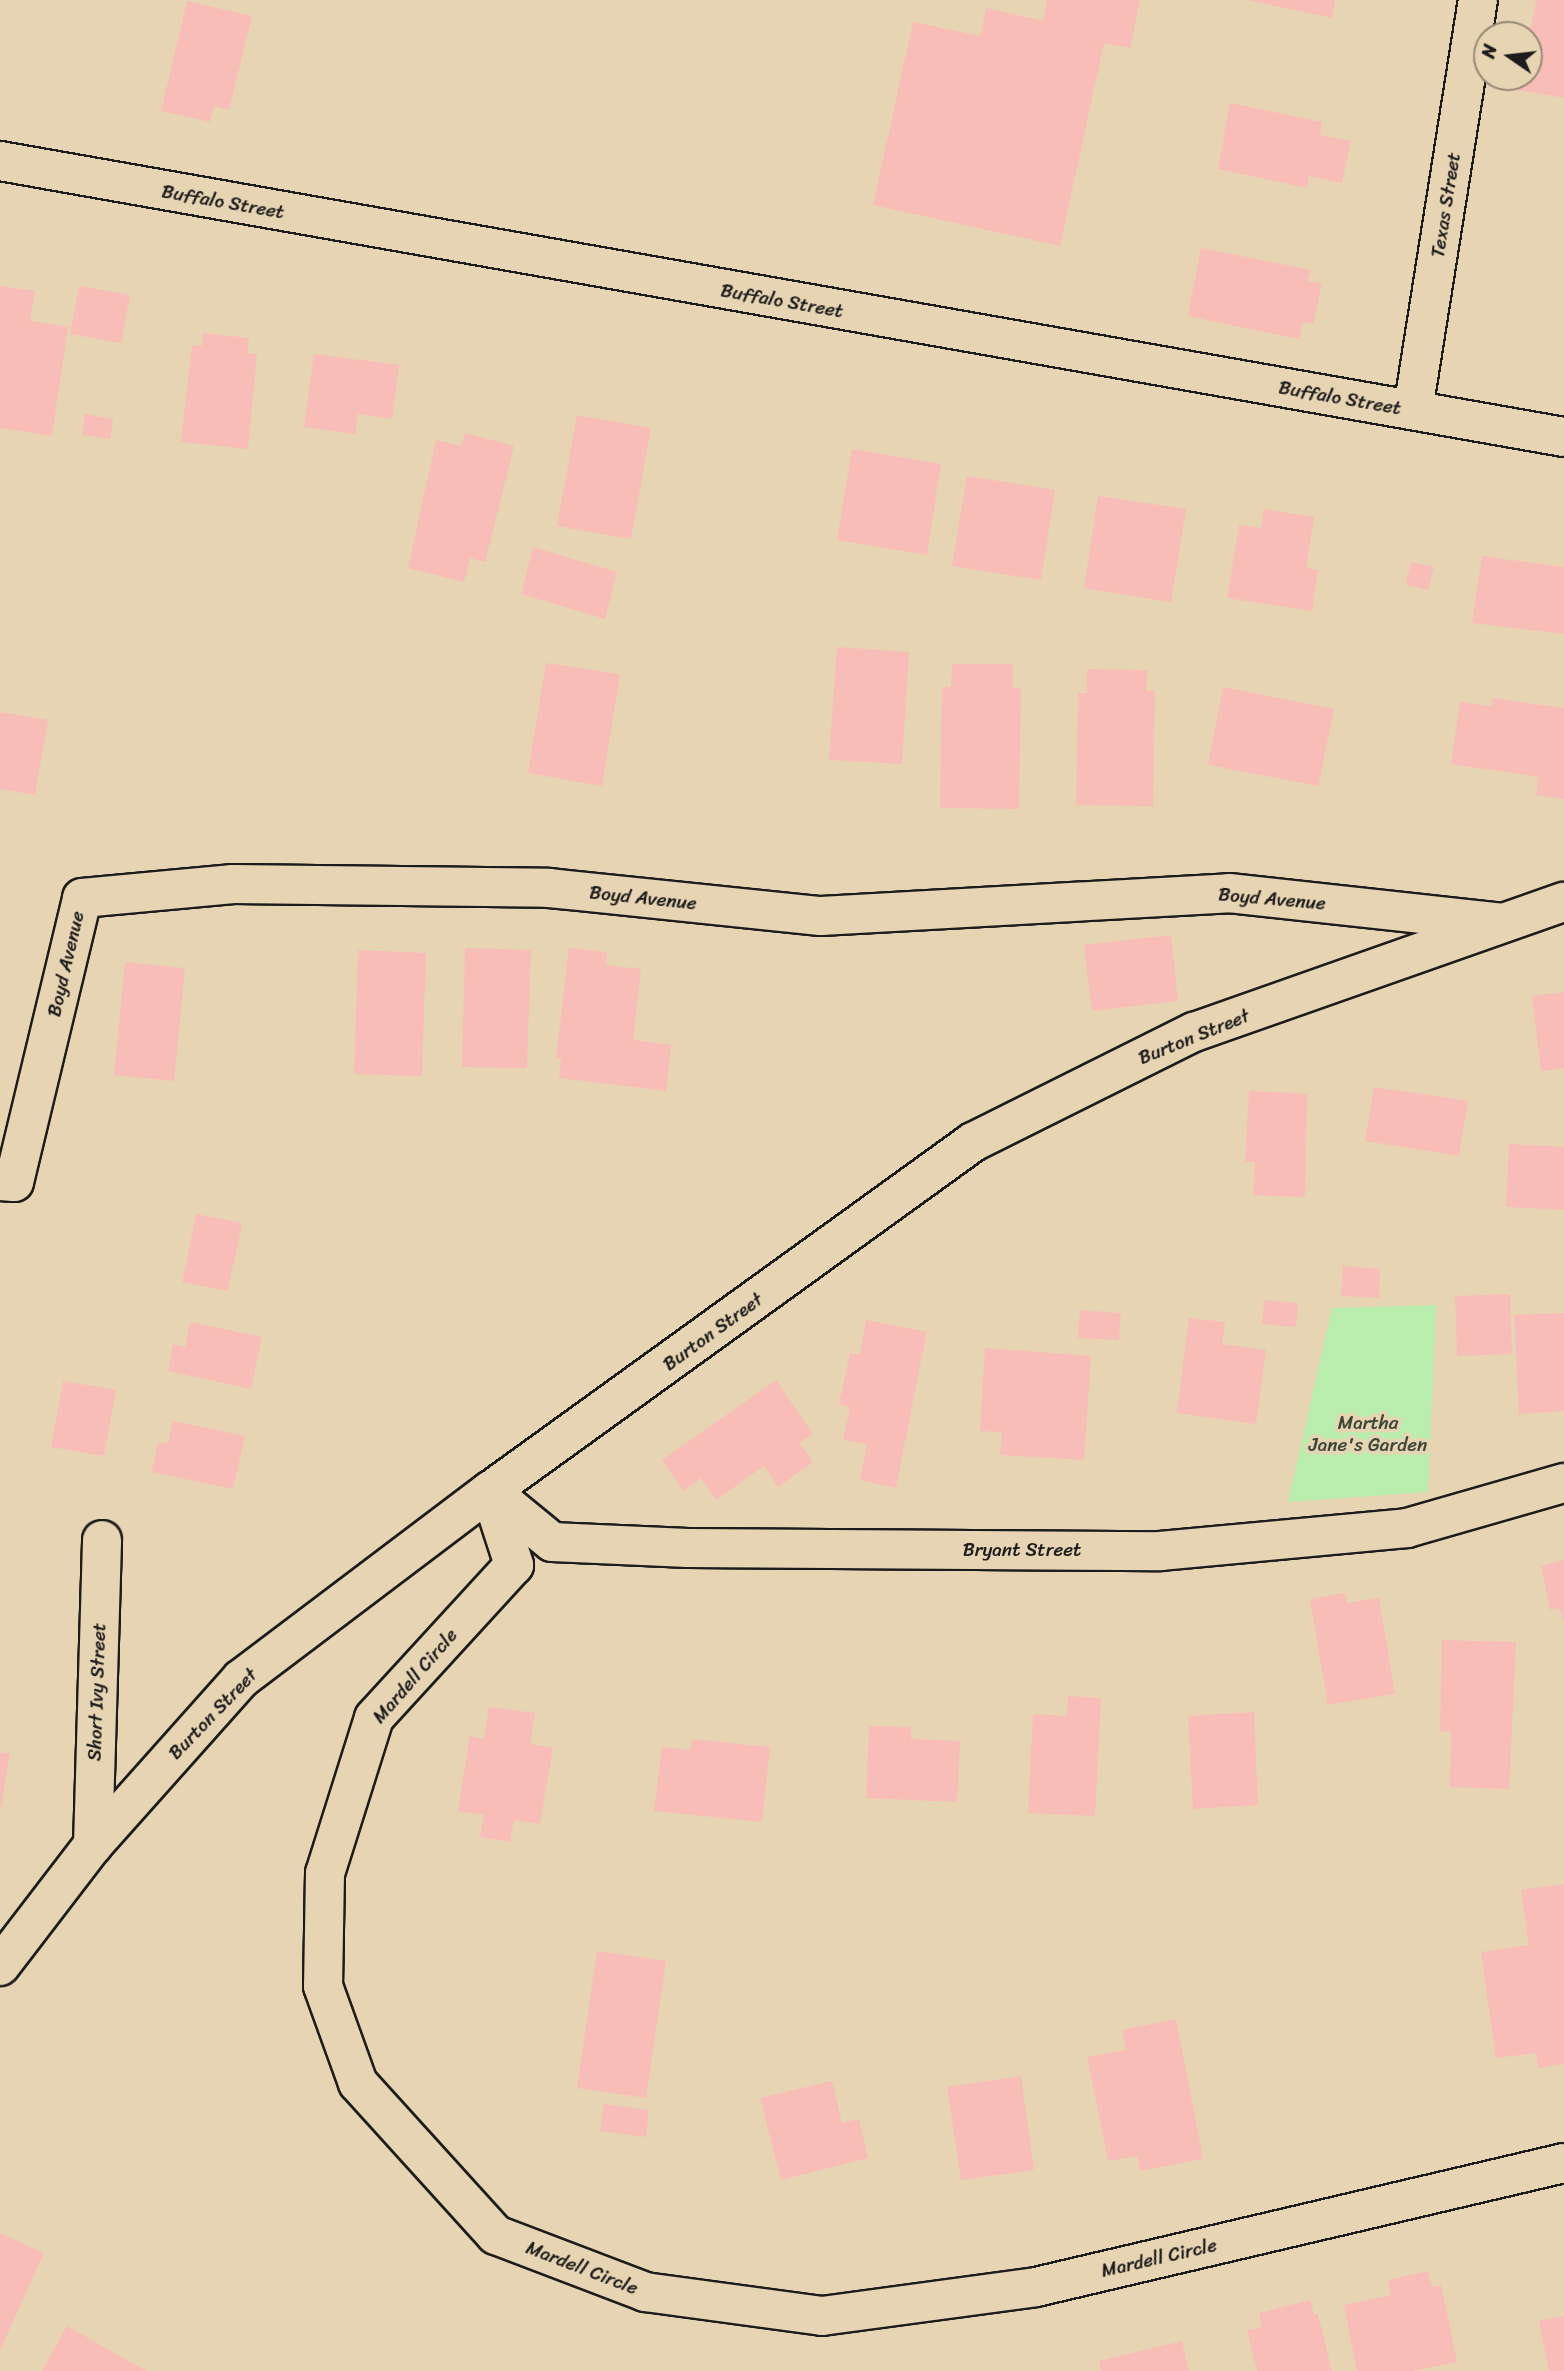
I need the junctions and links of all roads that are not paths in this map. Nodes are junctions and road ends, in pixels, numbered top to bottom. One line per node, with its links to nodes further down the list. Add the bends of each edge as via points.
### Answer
1 (1478, 0): 3 (street, Texas Street)
2 (0, 161): 3 (street, Buffalo Street, via 552,262)
3 (1413, 410): 4 (street, Buffalo Street)
4 (1564, 437)
5 (1564, 902): 6 (street, Burton Street)
6 (1509, 923): 7 (street, Boyd Avenue, via 1229,893 821,916 549,888 233,884 82,898 14,1182); 9 (street, Burton Street, via 1194,1032 973,1142)
7 (0, 1181)
8 (1564, 1483): 9 (street, Bryant Street, via 1407,1528 1160,1551 688,1548 552,1542)
9 (490, 1491): 11 (street, Burton Street, via 241,1679); 13 (street, Mardell Circle, via 514,1565 374,1718 325,1874 323,1986 358,2083 496,2235 645,2292 822,2316 1036,2287)
10 (102, 1540): 11 (street, Short Ivy Street)
11 (93, 1845): 12 (street, Burton Street)
12 (0, 1966)
13 (1564, 2164)

